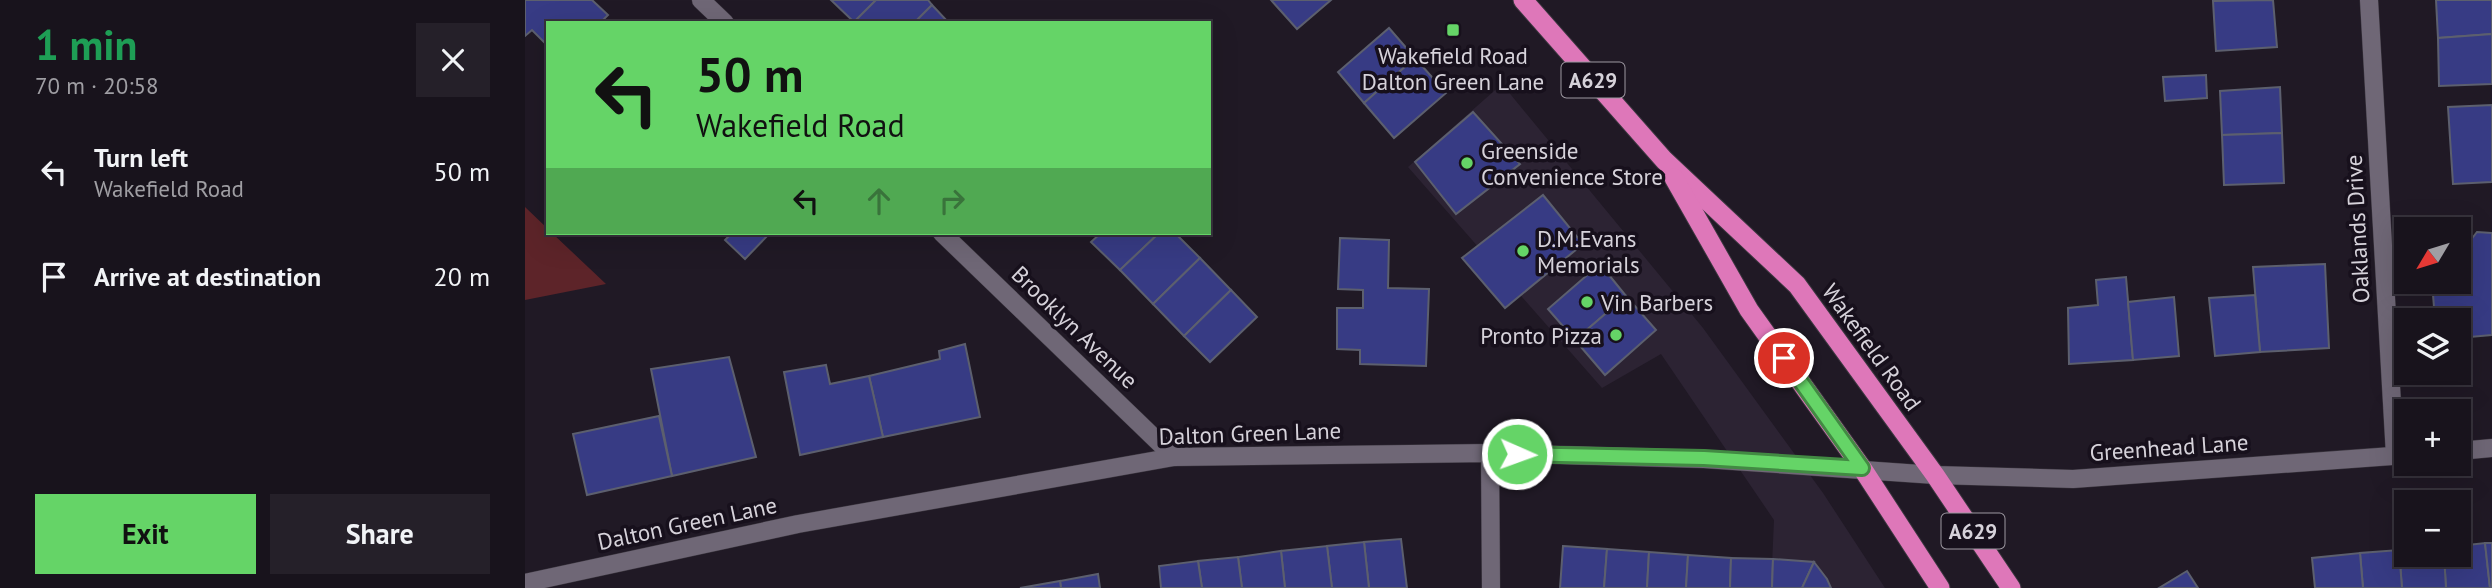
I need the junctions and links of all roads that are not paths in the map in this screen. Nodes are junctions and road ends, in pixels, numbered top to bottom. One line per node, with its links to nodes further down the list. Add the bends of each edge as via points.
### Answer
1 (701, 0): 4 (street)
2 (1523, 0): 5 (highway, Wakefield Road / A629)
3 (2369, 0): 7 (street, Oaklands Drive)
4 (723, 21)
5 (1664, 160): 13 (highway, Wakefield Road / A629, via 1749,310); 14 (highway, Wakefield Road / A629, via 1797,285)
6 (944, 235): 12 (street, Brooklyn Avenue)
7 (2396, 399)
8 (2492, 448): 9 (street)
9 (2471, 450)
10 (1490, 453): 12 (street, Dalton Green Lane); 13 (street, Dalton Green Lane, via 1704,458); 16 (street)
11 (2394, 456): 14 (street, Greenhead Lane, via 2073,479)
12 (1174, 457): 15 (street, Dalton Green Lane, via 798,524)
13 (1862, 468): 14 (street, Greenhead Lane); 17 (highway, Wakefield Road / A629)
14 (1935, 475): 18 (highway, Wakefield Road / A629)
15 (525, 583)
16 (1491, 588)
17 (1940, 588)
18 (2011, 588)

